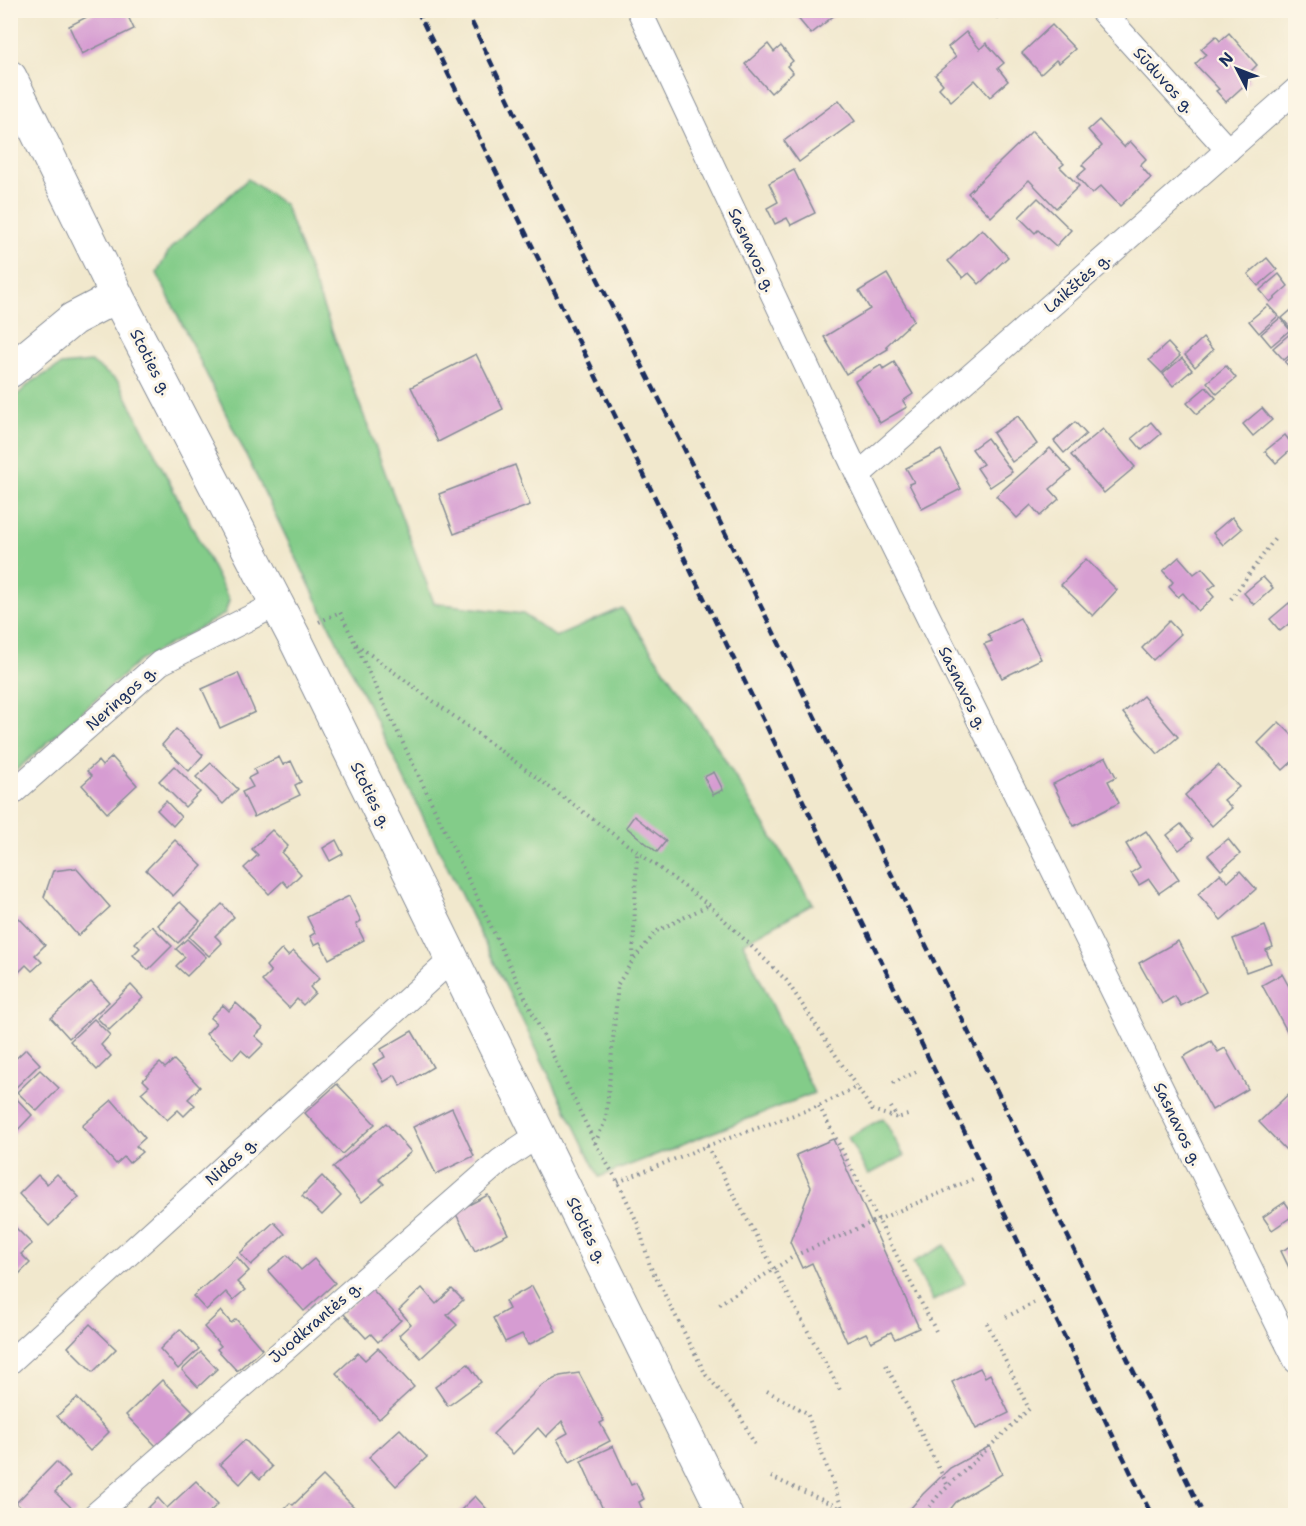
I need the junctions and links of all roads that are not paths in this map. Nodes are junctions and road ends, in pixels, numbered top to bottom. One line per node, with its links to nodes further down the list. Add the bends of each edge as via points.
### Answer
1 (639, 10): 8 (street, Sasnavos g.)
2 (1101, 10): 5 (street, Sūduvos g.)
3 (10, 77): 6 (main road, Stoties g.)
4 (1296, 90): 5 (street, Laikštės g.)
5 (1228, 150): 8 (street, Laikštės g.)
6 (117, 296): 7 (main road, via 73,319); 9 (main road, Stoties g.)
7 (10, 371)
8 (858, 475): 13 (street, Sasnavos g.)
9 (277, 604): 10 (street, Neringos g., via 160,663); 11 (main road, Stoties g.)
10 (10, 795)
11 (451, 960): 12 (main road, Stoties g.); 14 (street, Nidos g.)
12 (540, 1134): 15 (street, Juodkrantės g., via 500,1161); 16 (main road, Stoties g.)
13 (1296, 1361)
14 (10, 1362)
15 (94, 1515)
16 (726, 1515)

